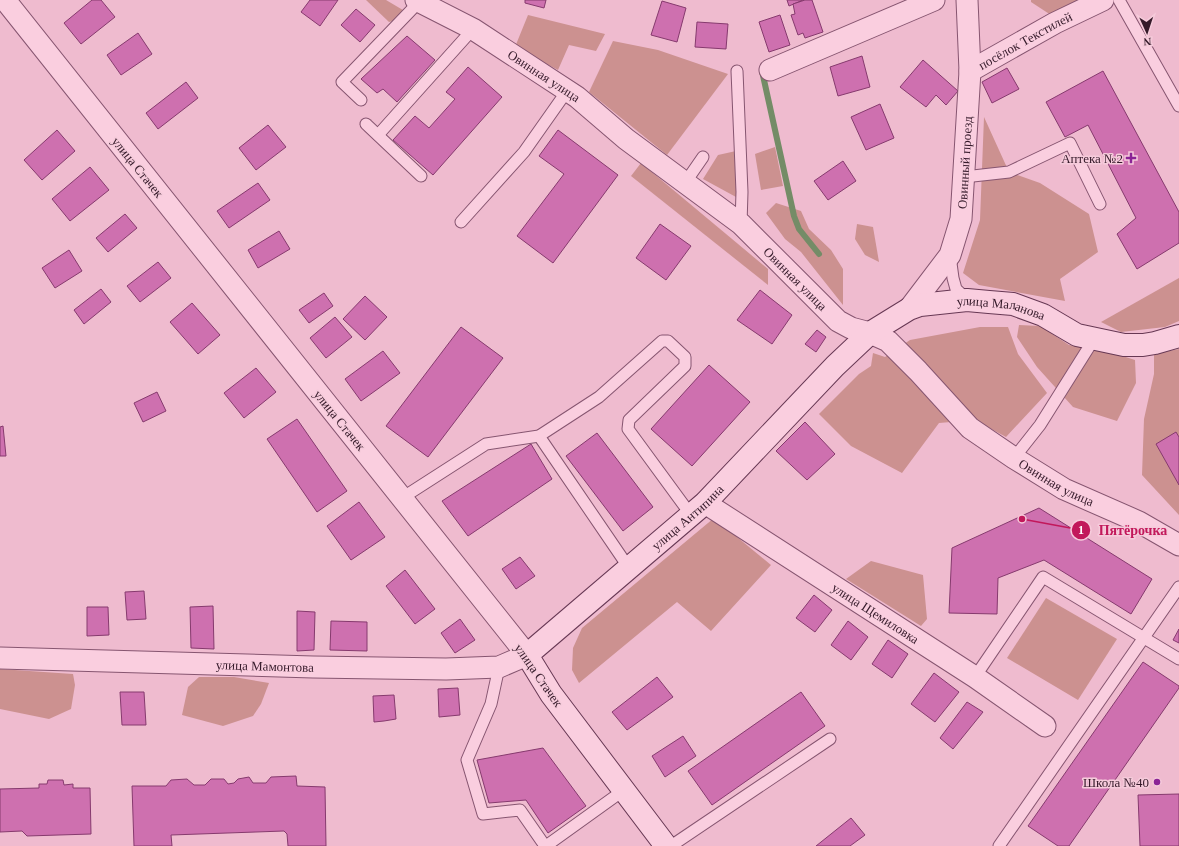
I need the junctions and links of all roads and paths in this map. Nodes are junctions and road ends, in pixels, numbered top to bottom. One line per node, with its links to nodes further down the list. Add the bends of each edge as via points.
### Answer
1 (5, 0): 32 (street, улица Стачек)
2 (934, 0): 8 (street)
3 (967, 0): 10 (street, Овинный проезд)
4 (1103, 0): 10 (street, посёлок Текстилей, via 1055,23)
5 (1119, 0): 13 (lane)
6 (417, 1): 7 (street, Овинная улица); 12 (lane, via 342,82)
7 (473, 29): 11 (street, Овинная улица); 15 (lane)
8 (770, 70)
9 (737, 71): 22 (lane)
10 (970, 71): 18 (street, Овинный проезд)
11 (567, 91): 19 (street, Овинная улица); 21 (lane, via 524,152)
12 (361, 100)
13 (1179, 106)
14 (366, 124): 15 (lane)
15 (378, 135): 17 (lane)
16 (703, 157): 19 (lane)
17 (421, 176)
18 (964, 177): 20 (lane, via 1009,172 1070,143); 23 (street, Овинный проезд, via 961,219)
19 (686, 183): 22 (street, Овинная улица)
20 (1100, 204)
21 (461, 222)
22 (742, 224): 26 (street, Овинная улица, via 838,321)
23 (950, 255): 24 (lane, via 956,289); 25 (street, Овинный проезд)
24 (967, 300): 25 (street, улица Маланова, via 920,305); 28 (street, улица Маланова, via 1013,304 1043,315 1077,335)
25 (909, 309): 26 (street, улица Маланова)
26 (870, 333): 29 (street, улица Маланова); 31 (street, Овинная улица, via 888,342 970,428)
27 (1179, 336): 28 (street, улица Маланова, via 1143,345 1124,345)
28 (1094, 339): 31 (lane, via 1040,425)
29 (835, 366): 33 (street, улица Антипина)
30 (539, 436): 32 (lane, via 486,444); 33 (lane, via 599,397 662,341 668,341 686,357 685,366 629,420 628,429); 35 (lane)
31 (1014, 458): 34 (street, Овинная улица, via 1064,489 1139,522)
32 (402, 498): 38 (street, улица Стачек)
33 (698, 509): 35 (street, улица Антипина); 42 (street, улица Щемиловка)
34 (1179, 545)
35 (629, 568): 38 (street, улица Антипина)
36 (1179, 587): 37 (lane)
37 (1144, 637): 40 (lane); 42 (lane, via 1043,576); 49 (lane)
38 (527, 655): 41 (street, улица Мамонтова); 45 (street, улица Стачек, via 551,694)
39 (0, 658): 41 (street, улица Мамонтова, via 313,667)
40 (1179, 659)
41 (499, 667): 46 (lane, via 491,704 467,760 483,814 520,810)
42 (975, 677): 43 (street, улица Щемиловка)
43 (1045, 726)
44 (830, 739): 48 (lane)
45 (624, 790): 46 (lane); 47 (street, улица Стачек)
46 (545, 846)
47 (666, 846)
48 (671, 846)
49 (999, 846)

